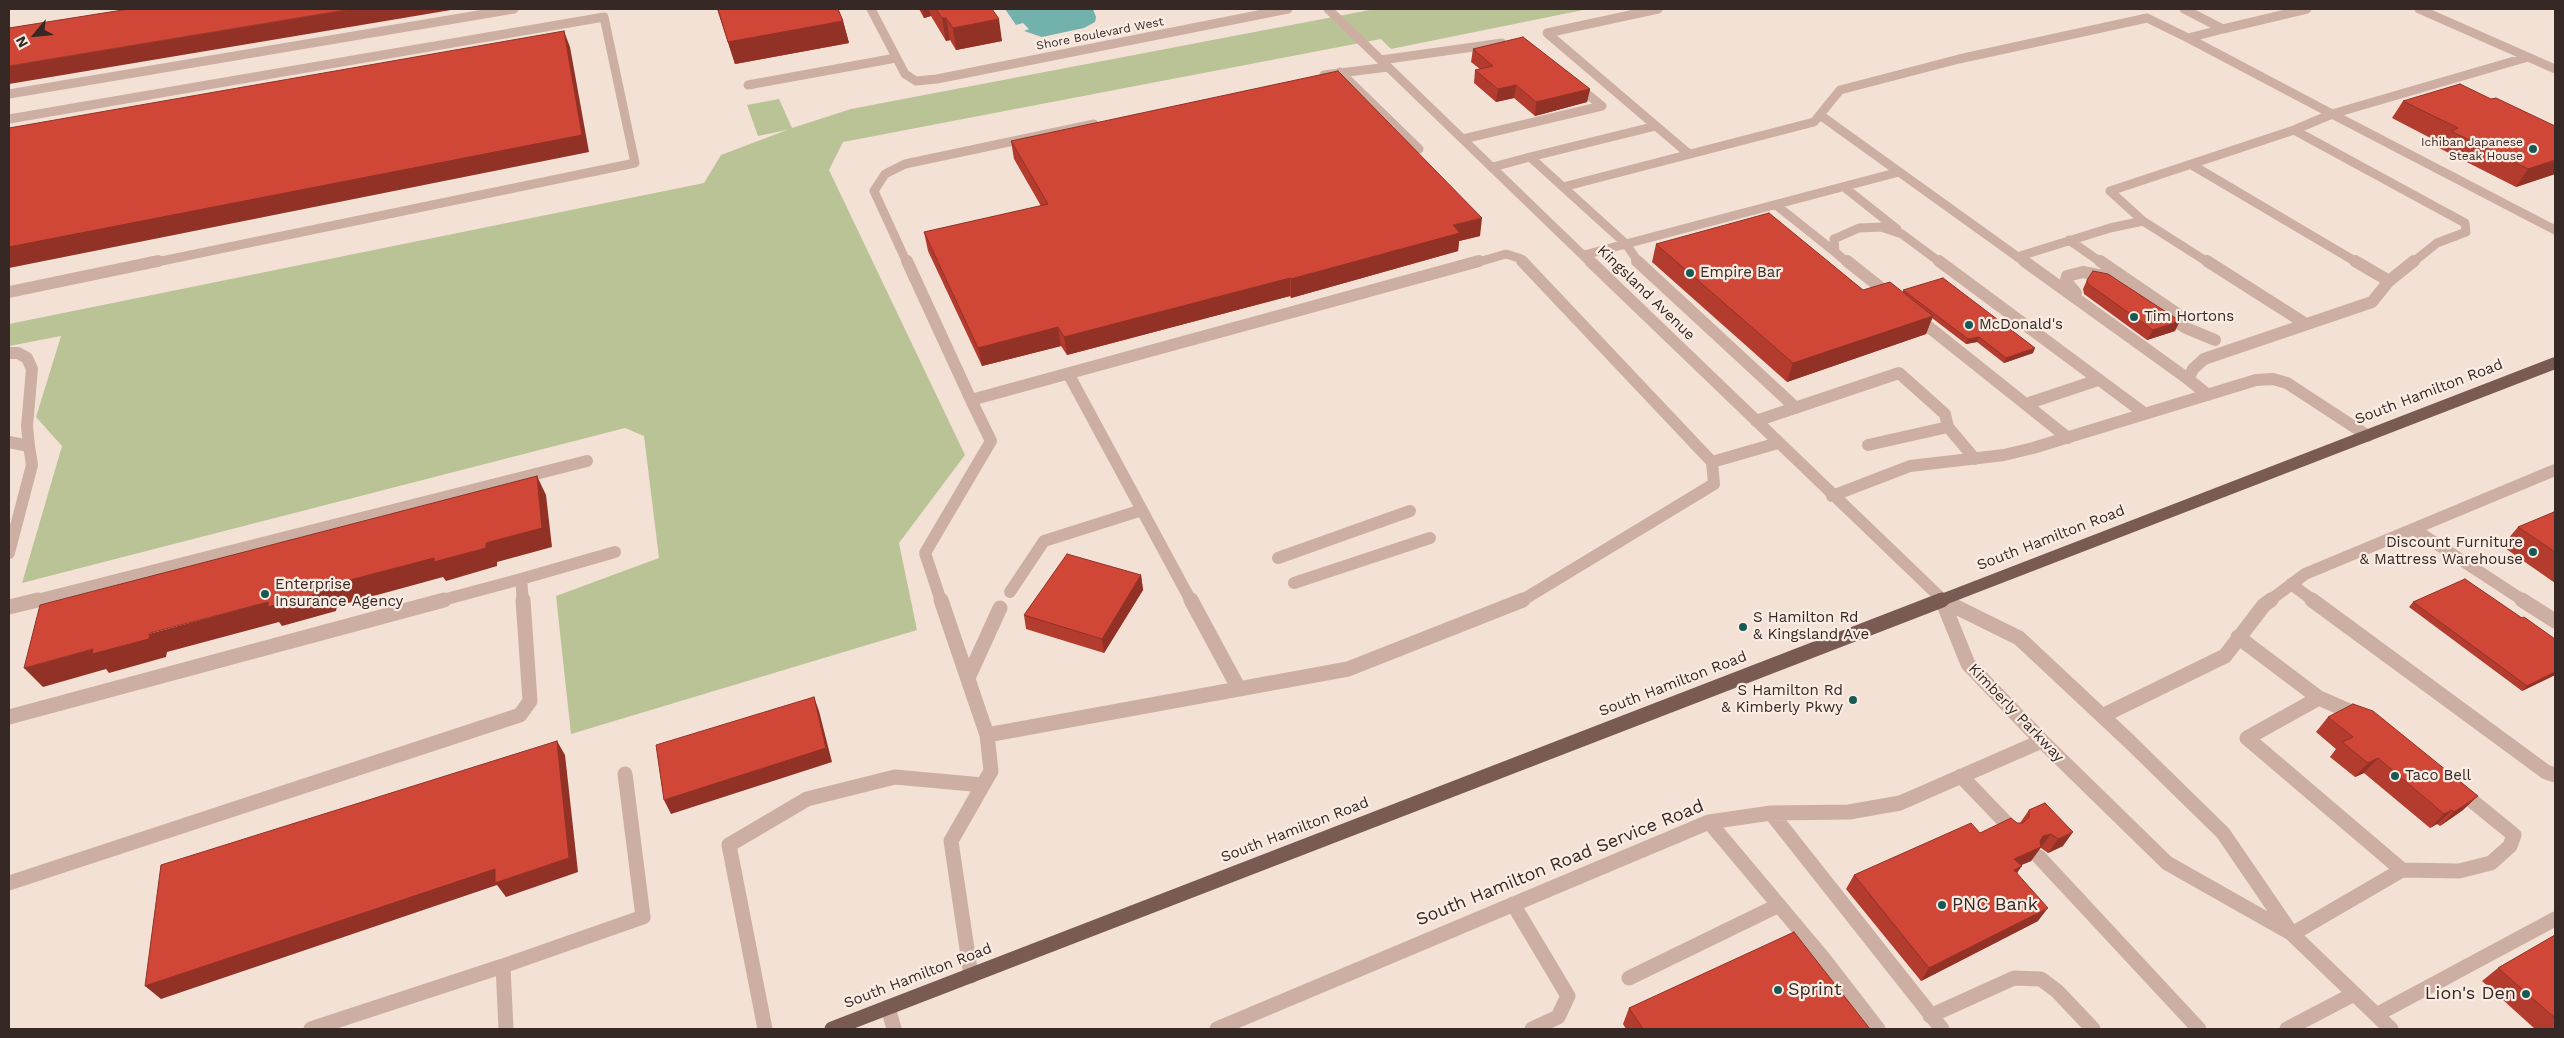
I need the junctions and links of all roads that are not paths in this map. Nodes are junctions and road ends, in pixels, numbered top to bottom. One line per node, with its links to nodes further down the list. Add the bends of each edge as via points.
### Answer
1 (514, 9): 24 (street)
2 (871, 9): 15 (street)
3 (1234, 9): 10 (street)
4 (1288, 9): 10 (street, Shore Boulevard West)
5 (1328, 9): 16 (street, Kingsland Avenue)
6 (1658, 9): 29 (street, via 1547,33)
7 (2184, 9): 11 (street)
8 (2307, 9): 11 (street)
9 (2419, 9): 14 (street)
10 (1243, 18): 15 (street, Shore Boulevard West, via 937,79 916,81 905,74)
11 (2223, 29): 12 (street)
12 (2188, 38): 25 (street); 26 (street, via 2147,18 1959,59 1840,90)
13 (1514, 43): 16 (street)
14 (2528, 57): 17 (street); 21 (street)
15 (896, 58): 22 (street)
16 (1384, 63): 18 (street); 31 (street, Kingsland Avenue)
17 (2555, 69)
18 (1340, 72): 19 (street); 32 (street)
19 (1315, 76)
20 (1566, 78): 31 (street, via 1602,106)
21 (2440, 82): 23 (street); 25 (street)
22 (748, 85)
23 (2456, 90)
24 (9, 94)
25 (2332, 114): 30 (street); 42 (street)
26 (1820, 115): 33 (street, via 1814,122); 37 (street)
27 (9, 119): 50 (street, via 604,17 635,163)
28 (1100, 122): 61 (street, via 905,164 885,174 874,191)
29 (1656, 126): 33 (street); 34 (street)
30 (2294, 130): 35 (street); 49 (street, via 2466,223 2466,232 2437,243)
31 (1464, 139): 36 (street, Kingsland Avenue)
32 (1419, 150)
33 (1689, 154): 38 (street)
34 (1530, 157): 36 (street); 38 (street)
35 (2192, 165): 41 (street, via 2110,190); 49 (street)
36 (1492, 167): 47 (street, Kingsland Avenue)
37 (1899, 172): 39 (street); 48 (street)
38 (1563, 187): 45 (street)
39 (1844, 187): 40 (street); 43 (street)
40 (1776, 205): 45 (street); 46 (street)
41 (2143, 221): 44 (street); 51 (street)
42 (2555, 230)
43 (1902, 234): 46 (street, via 1881,227 1859,228 1834,239); 59 (street)
44 (2069, 240): 48 (street); 52 (street)
45 (1626, 244): 47 (street); 63 (street, via 1636,260)
46 (1836, 252): 62 (street)
47 (1584, 255): 65 (street, Kingsland Avenue)
48 (2017, 256): 55 (street)
49 (2389, 281): 51 (street, via 2372,302)
50 (9, 292)
51 (2306, 324): 53 (street)
52 (2215, 340): 53 (street); 55 (street, via 2186,328 2106,276 2083,272 2067,276 2066,281 2075,292 2154,349)
53 (2230, 350): 58 (street, via 2204,359 2193,368)
54 (9, 353): 71 (street, via 27,358 32,369 27,426)
55 (2157, 357): 58 (street)
56 (2555, 363): 67 (main road, South Hamilton Road)
57 (1069, 375): 61 (street); 75 (street, via 1506,254 1519,258); 78 (street)
58 (2188, 379): 60 (street)
59 (2098, 380): 62 (street); 64 (street)
60 (2208, 395): 64 (street); 67 (street, via 2256,380 2273,379 2300,390)
61 (971, 400): 94 (street, via 992,442 925,553)
62 (2026, 404): 68 (street)
63 (1796, 408): 65 (street); 66 (street, via 1899,374 1945,414)
64 (2144, 413): 68 (street)
65 (1756, 421): 70 (street, Kingsland Avenue)
66 (1948, 426): 72 (street); 73 (street)
67 (2368, 436): 89 (main road, South Hamilton Road)
68 (2068, 438): 73 (street, via 2004,455)
69 (9, 442): 71 (street)
70 (1778, 443): 75 (street); 77 (street, Kingsland Avenue)
71 (29, 446): 83 (street, via 32,465)
72 (1868, 446)
73 (1975, 458): 77 (street, via 1910,466)
74 (587, 461): 90 (street)
75 (1712, 462): 95 (street, via 1714,484 1519,602 1348,668)
76 (2555, 470): 80 (street)
77 (1832, 496): 89 (street, Kingsland Avenue)
78 (1142, 510): 88 (street, via 1044,542); 95 (street)
79 (1410, 511): 84 (street)
80 (2414, 529): 87 (street, via 2305,574); 92 (street)
81 (1430, 538): 86 (street)
82 (615, 552): 85 (street)
83 (9, 553)
84 (1278, 558)
85 (521, 579): 98 (street); 112 (street, via 530,701 520,716)
86 (1294, 583)
87 (2291, 584): 93 (street, via 2264,605); 103 (street, via 2546,772)
88 (1010, 592)
89 (1942, 600): 97 (street, Kimberly Parkway, via 2019,638); 101 (street, Kimberly Parkway, via 1968,664); 118 (main road, South Hamilton Road)
90 (9, 606)
91 (1000, 608): 94 (street)
92 (2555, 621)
93 (2238, 637): 96 (street); 97 (street, via 2224,656)
94 (968, 678): 100 (street)
95 (1239, 689): 100 (street)
96 (2318, 698): 99 (street); 111 (street, via 2247,738)
97 (2102, 716): 116 (street, Kimberly Parkway, via 2223,833)
98 (9, 717)
99 (2367, 719)
100 (988, 735): 106 (street, via 991,770)
101 (2042, 741): 104 (street, South Hamilton Road Service Road); 116 (street, Kimberly Parkway, via 2166,863)
102 (625, 774): 117 (street, via 644,917)
103 (2555, 775)
104 (1961, 776): 107 (street, South Hamilton Road Service Road, via 1900,803 1850,812); 109 (street)
105 (2452, 784): 111 (street, via 2514,835 2510,846 2491,863 2460,871)
106 (983, 785): 118 (street, via 951,840); 126 (street, via 895,777 807,799 729,845)
107 (1771, 813): 108 (street, South Hamilton Road Service Road); 123 (street)
108 (1709, 822): 113 (street, South Hamilton Road Service Road); 114 (street)
109 (2010, 828)
110 (2039, 858): 134 (street)
111 (2402, 870): 116 (street)
112 (9, 883)
113 (1513, 904): 129 (street, South Hamilton Road Service Road); 130 (street, via 1568,996 1558,1017)
114 (1779, 905): 119 (street); 131 (street)
115 (2555, 919): 122 (street)
116 (2292, 934): 120 (street, Kimberly Parkway)
117 (503, 966): 124 (street); 125 (street)
118 (971, 976): 121 (main road, South Hamilton Road)
119 (1629, 978)
120 (2354, 994): 122 (street, Kimberly Parkway); 135 (street)
121 (888, 1007): 127 (main road, South Hamilton Road); 128 (street)
122 (2376, 1015): 136 (street, Kimberly Parkway)
123 (1930, 1016): 132 (street); 133 (street, via 2014,978 2040,979 2057,991)
124 (311, 1029)
125 (506, 1029)
126 (765, 1029)
127 (832, 1029)
128 (894, 1029)
129 (1217, 1029)
130 (1532, 1029)
131 (1878, 1029)
132 (1942, 1029)
133 (2093, 1029)
134 (2199, 1029)
135 (2287, 1029)
136 (2391, 1029)

